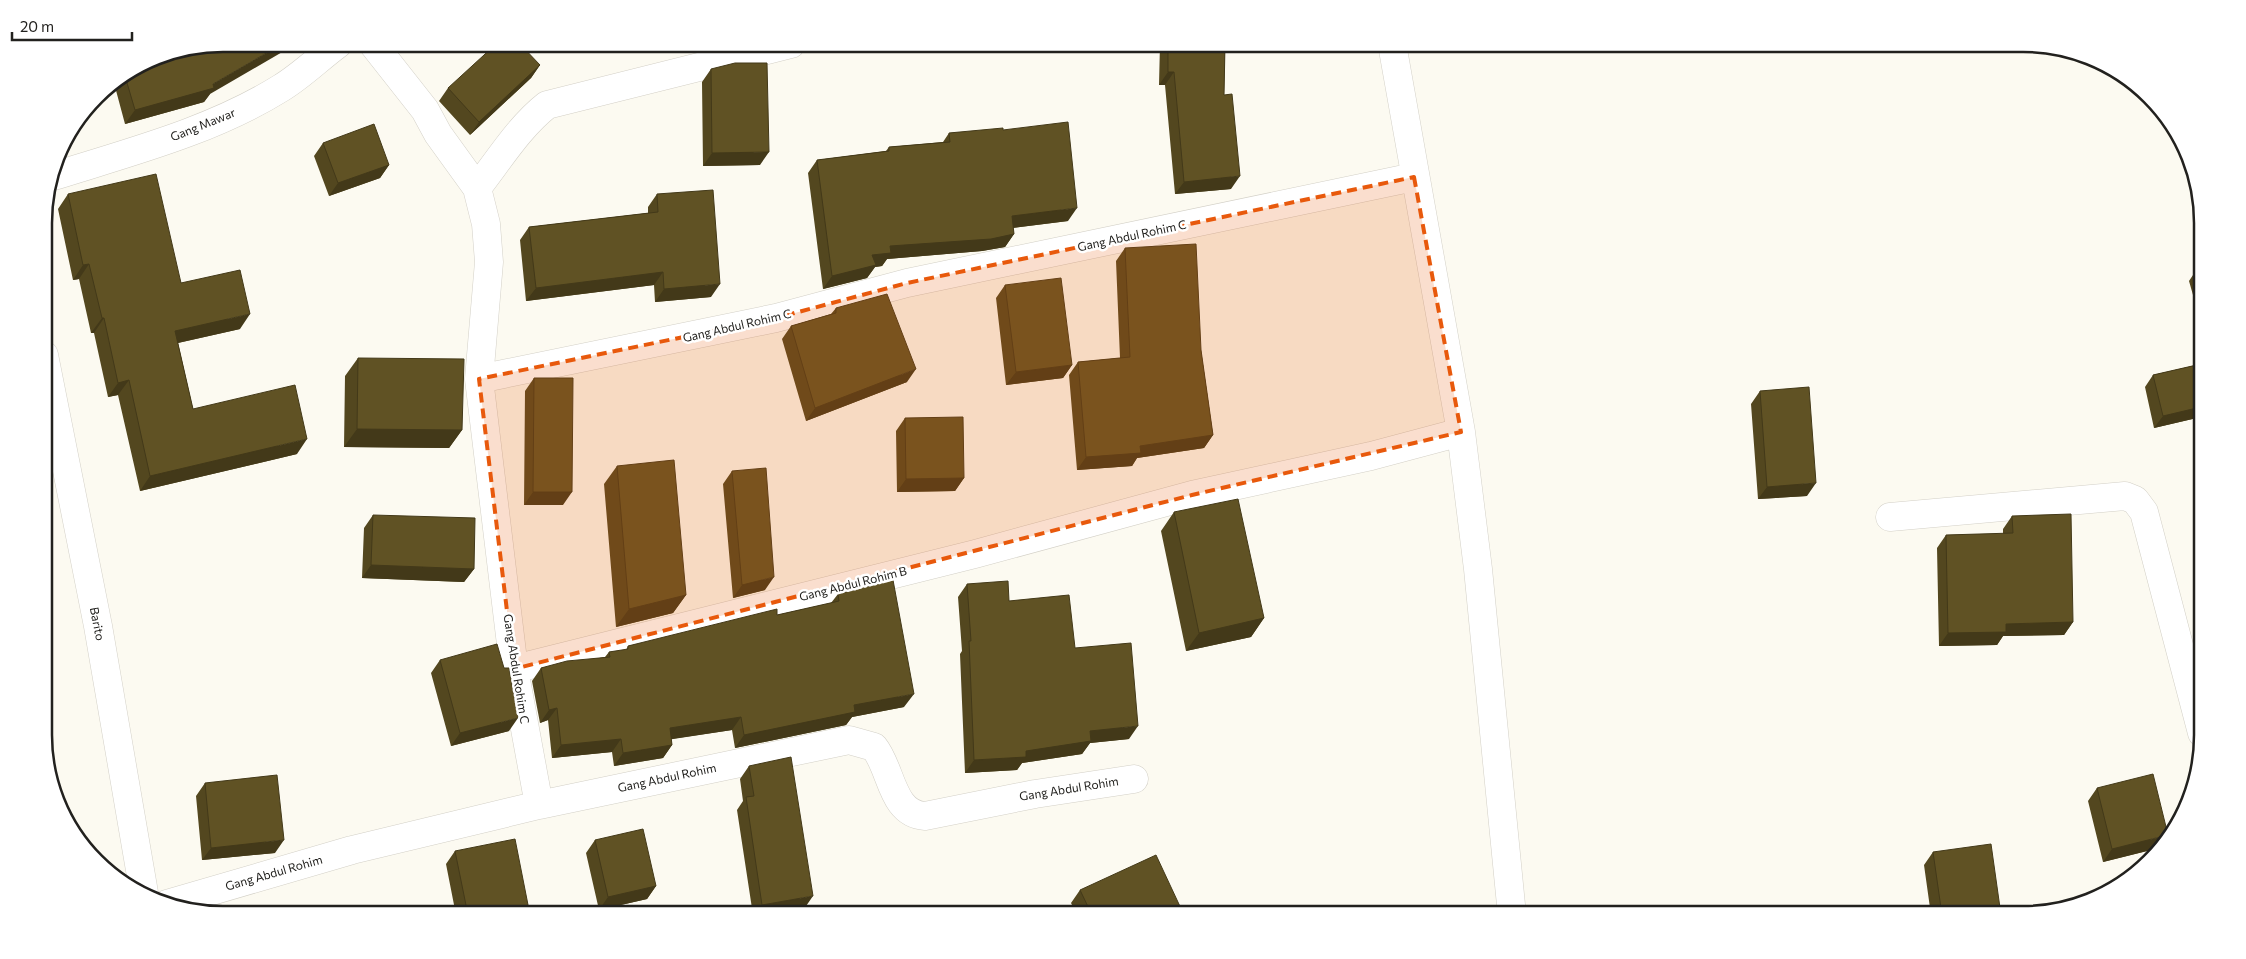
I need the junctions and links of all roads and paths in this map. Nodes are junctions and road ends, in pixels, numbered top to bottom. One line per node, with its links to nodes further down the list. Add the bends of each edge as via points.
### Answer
1 (1393, 52): 6 (street)
2 (326, 53): 5 (street, Gang Mawar, via 281,88 225,118)
3 (380, 53): 7 (street, via 426,110 438,134)
4 (756, 53): 7 (street, via 547,105 536,114)
5 (60, 174)
6 (1414, 177): 8 (street, Gang Abdul Rohim C, via 926,279 776,318); 10 (street)
7 (477, 188): 8 (street, via 486,224 488,262)
8 (479, 380): 12 (street, Gang Abdul Rohim C)
9 (53, 398): 16 (street, Barito, via 98,626)
10 (1461, 432): 12 (street, Gang Abdul Rohim B, via 1371,456 1192,495 975,554); 18 (street, via 1478,569)
11 (1890, 517): 13 (street, via 2125,496 2135,500 2144,512)
12 (514, 669): 15 (street, Gang Abdul Rohim C)
13 (2194, 703)
14 (1134, 780): 15 (street, Gang Abdul Rohim, via 917,816 900,804 886,765 874,747 849,740)
15 (539, 805): 17 (street, Gang Abdul Rohim, via 352,850)
16 (143, 886)
17 (178, 901)
18 (1511, 906)

